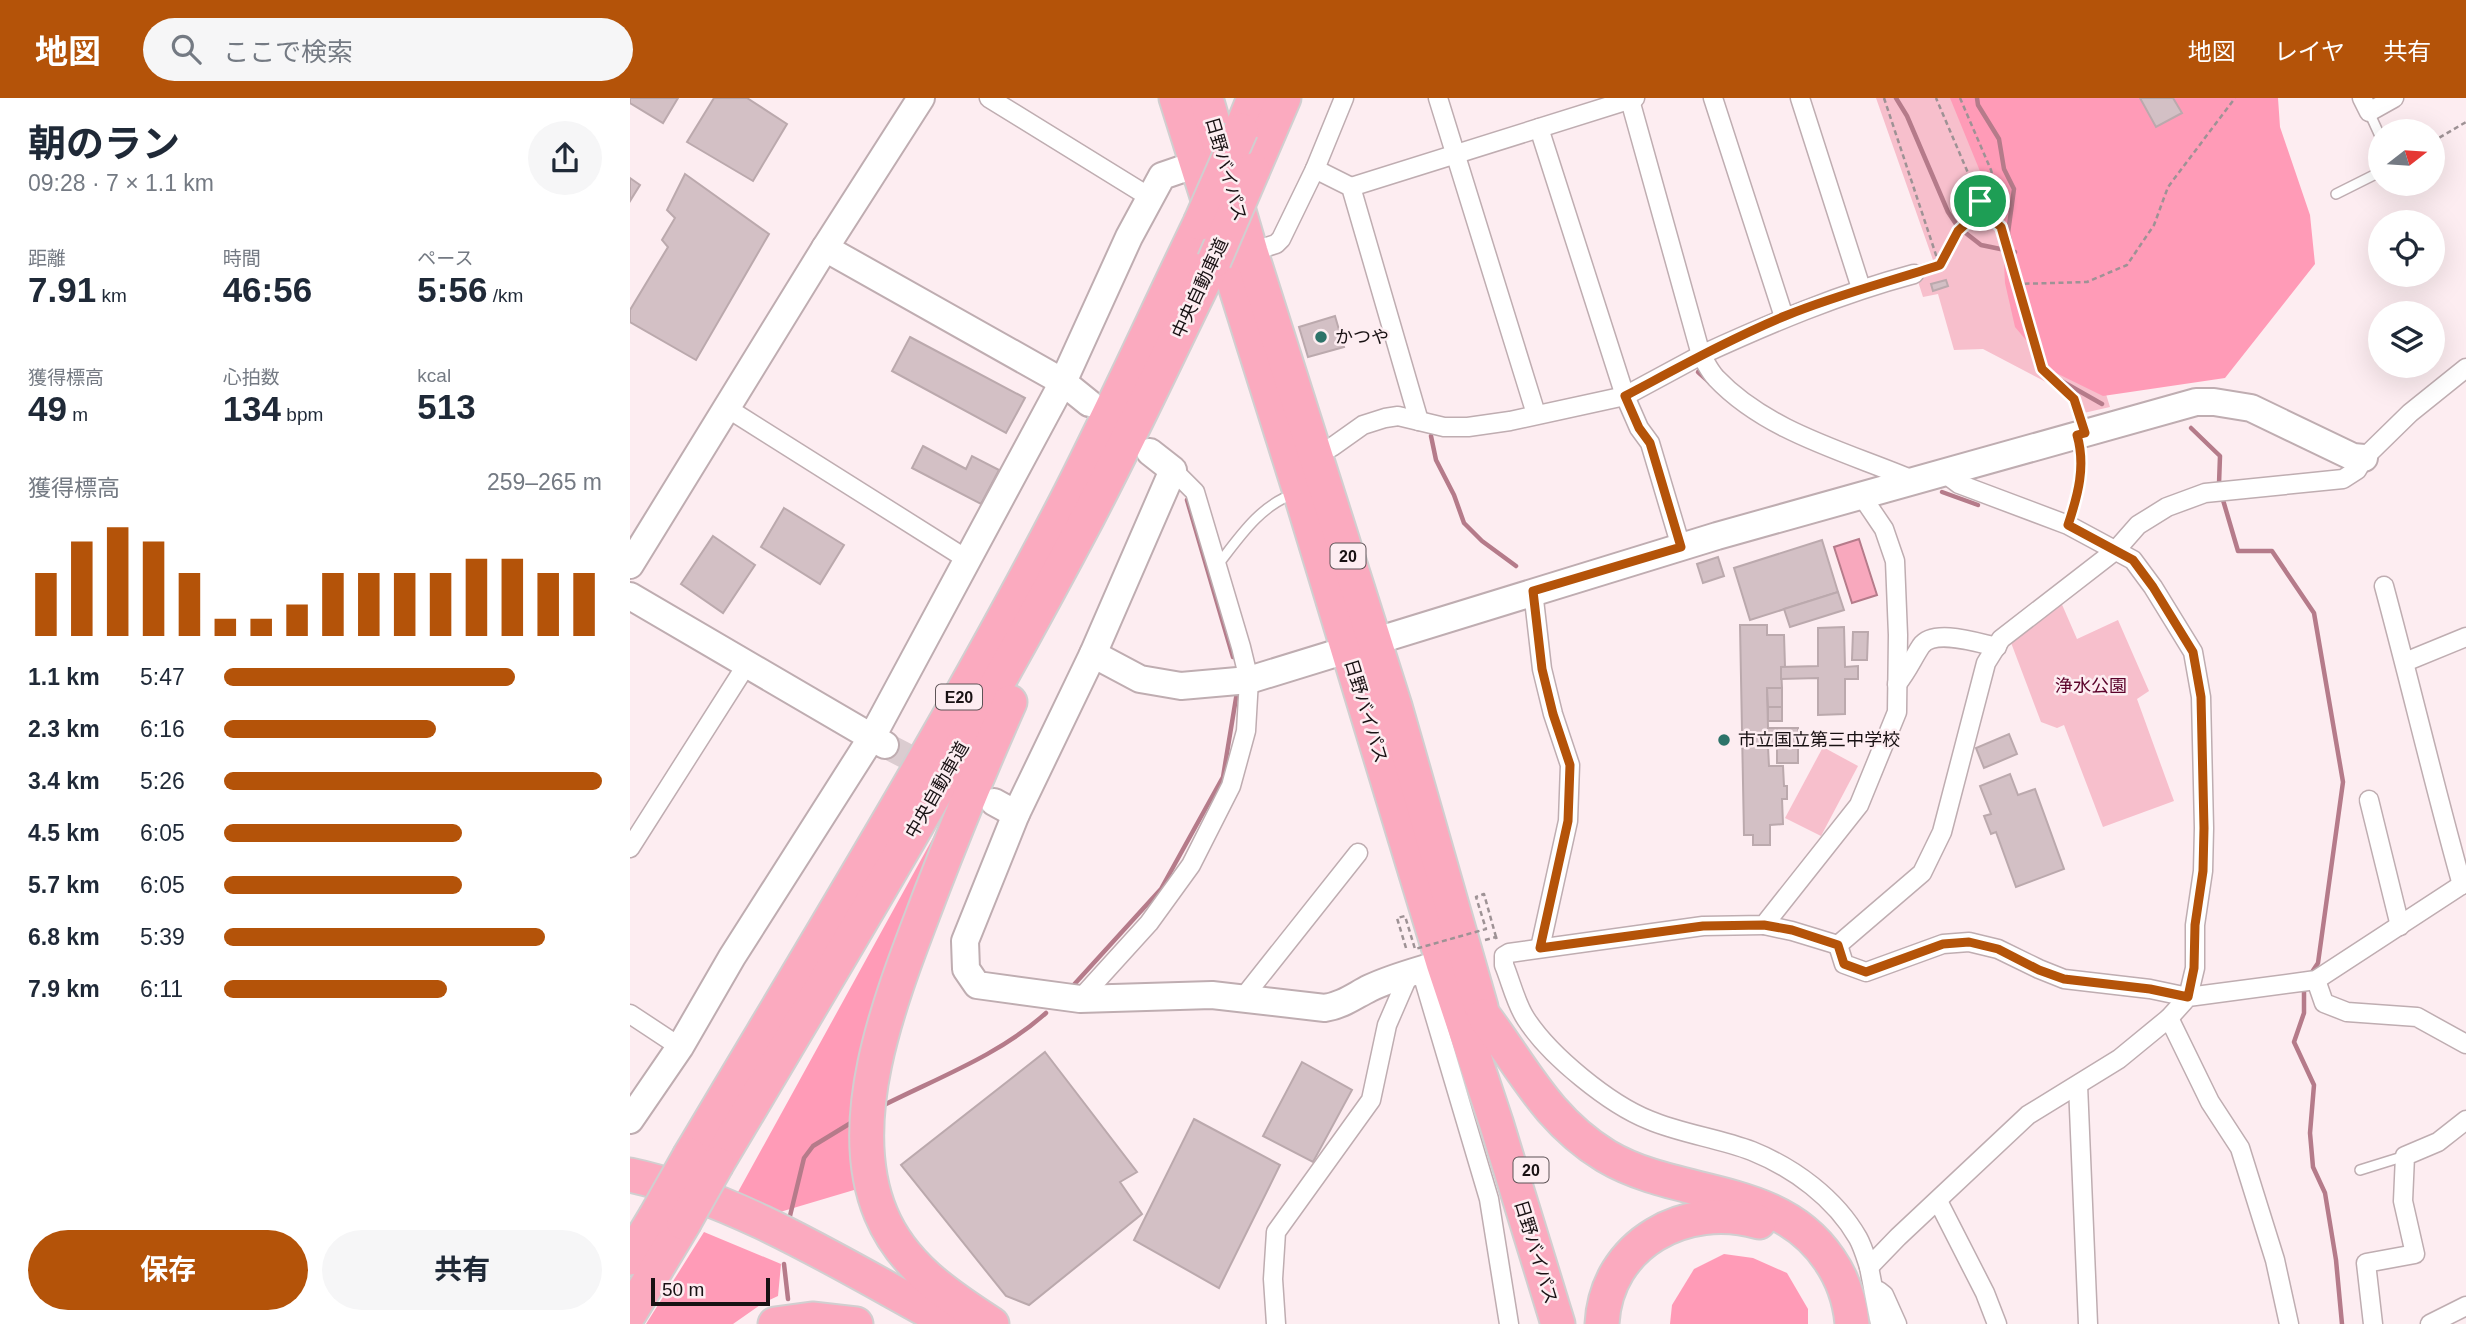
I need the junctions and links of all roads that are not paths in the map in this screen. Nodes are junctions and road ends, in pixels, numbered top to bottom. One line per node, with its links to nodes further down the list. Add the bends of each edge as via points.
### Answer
1 (921, 98): 22 (street)
2 (989, 98): 21 (street)
3 (1177, 98): 16 (highway, 日野バイパス / 20)
4 (1206, 98): 23 (highway, 日野バイパス / 20)
5 (1254, 98): 85 (highway, 中央自動車道 / E20, bridge, via 1200,223 1063,507 830,921)
6 (1284, 98): 44 (highway, 中央自動車道 / E20, bridge, via 1214,261)
7 (1344, 98): 17 (street)
8 (1438, 98): 15 (street)
9 (1713, 98): 26 (street)
10 (1800, 98): 25 (street)
11 (2394, 98): 13 (street)
12 (1632, 99): 14 (street); 27 (street)
13 (2365, 105)
14 (1539, 128): 15 (street); 30 (street)
15 (1454, 155): 19 (street); 33 (street)
16 (1197, 164): 21 (street, via 1162,176); 42 (highway, 日野バイパス / 20)
17 (1315, 169): 19 (street); 23 (street, via 1281,239)
18 (2368, 178): 20 (lane)
19 (1351, 187): 34 (street)
20 (2336, 194)
21 (1151, 198): 29 (street)
22 (825, 248): 29 (street); 32 (street)
23 (1251, 253): 37 (highway, 日野バイパス / 20)
24 (1914, 274): 25 (street)
25 (1861, 288): 26 (street)
26 (1784, 317): 27 (street)
27 (1701, 355): 30 (street); 41 (street, via 1715,377 1759,414)
28 (2466, 368): 38 (street)
29 (1063, 382): 31 (street); 48 (street)
30 (1625, 396): 33 (street); 46 (street, via 1650,443)
31 (1089, 403)
32 (727, 408): 48 (street); 49 (street)
33 (1536, 414): 34 (street, via 1468,427)
34 (1419, 421): 37 (street, via 1398,416 1375,421)
35 (2081, 434): 38 (street, via 2196,402 2214,402 2251,408 2353,457); 40 (street); 45 (lane, via 2078,493)
36 (1150, 452): 39 (street)
37 (1316, 453): 55 (highway, 日野バイパス / 20)
38 (2364, 458): 47 (street, via 2357,470 2343,479 2205,494 2167,507 2138,525)
39 (1173, 470): 50 (street, via 1195,492); 57 (street)
40 (1943, 472): 41 (street); 45 (street, via 1959,484)
41 (1913, 480): 43 (street)
42 (1300, 492): 50 (lane, via 1280,499 1243,531); 55 (highway, 日野バイパス / 20)
43 (1861, 495): 46 (street); 61 (street, via 1884,529 1895,561)
44 (1088, 516): 85 (highway, 中央自動車道 / E20, via 857,930); 102 (highway, via 973,784 911,946 876,1061 867,1114 867,1162 873,1192 892,1236 946,1294)
45 (2068, 525): 47 (street)
46 (1681, 547): 52 (street)
47 (2116, 550): 56 (street); 73 (street, via 2133,560 2193,652 2201,697 2203,871)
48 (968, 559): 62 (street)
49 (630, 565)
50 (1217, 566): 60 (street)
51 (2384, 586): 58 (street)
52 (1533, 591): 55 (street); 70 (street, via 1542,669 1570,765 1568,821)
53 (630, 596): 59 (street)
54 (2466, 636): 58 (street)
55 (1361, 644): 60 (street); 71 (highway, 日野バイパス / 20); 77 (highway, 日野バイパス / 20, via 1436,842)
56 (1997, 646): 61 (street, via 1933,638 1923,643); 69 (street, via 1986,663 1942,832 1922,873)
57 (1093, 654): 60 (street, via 1140,679 1181,686); 74 (street, via 1005,808 965,942 966,969 977,985)
58 (2404, 662): 66 (street)
59 (747, 664): 62 (street); 64 (street)
60 (1249, 680): 74 (street, via 1246,731 1231,786 1191,865 1149,923)
61 (1897, 684): 67 (street, via 1897,712 1859,805)
62 (878, 741): 80 (street, via 732,957)
63 (2369, 800): 68 (street)
64 (630, 848)
65 (1358, 853): 75 (street)
66 (2464, 883): 68 (street)
67 (1764, 925): 69 (street); 70 (street, via 1703,926)
68 (2400, 926): 72 (street)
69 (1838, 945): 73 (street, via 1844,964 1866,972 1943,944 1969,942 1998,949 2064,979)
70 (1540, 948): 93 (street, via 1510,953 1504,956 1504,965 1525,1019 1572,1068 1612,1101 1647,1119 1752,1151 1806,1181 1844,1217)
71 (1420, 963): 75 (street, via 1340,1006); 96 (highway, 日野バイパス / 20, via 1496,1122); 103 (street, via 1387,1024 1371,1100 1276,1232); 104 (street, via 1489,1199)
72 (2316, 980): 73 (street); 79 (street, via 2324,1003 2347,1012 2417,1017)
73 (2188, 997): 78 (street)
74 (1080, 999): 75 (street, via 1212,995)
75 (1242, 999)
76 (630, 1014): 80 (street)
77 (1484, 1016): 106 (highway, 日野バイパス / 20); 109 (highway, via 1550,1109 1606,1156 1654,1176 1750,1201 1811,1236 1837,1270)
78 (2169, 1018): 81 (street); 114 (street, via 2210,1102 2240,1148 2276,1260)
79 (2466, 1044)
80 (680, 1047): 82 (street)
81 (2078, 1085): 89 (street, via 2028,1115); 113 (street)
82 (630, 1120)
83 (2466, 1121): 84 (street, via 2438,1142)
84 (2405, 1156): 86 (lane); 115 (street, via 2403,1202 2414,1254 2366,1263)
85 (703, 1160): 90 (highway, 中央自動車道 / E20, bridge)
86 (2360, 1170)
87 (630, 1175): 101 (highway, via 746,1216)
88 (630, 1190): 100 (highway, via 747,1232)
89 (1938, 1201): 93 (street); 112 (street)
90 (669, 1220): 91 (highway); 92 (highway, 中央自動車道 / E20); 97 (highway, 中央自動車道 / E20)
91 (630, 1249)
92 (630, 1258)
93 (1870, 1268): 94 (street)
94 (1873, 1286): 110 (street); 111 (street, via 1884,1295)
95 (2466, 1306): 116 (street)
96 (1547, 1308): 105 (highway, 日野バイパス / 20)
97 (630, 1313)
98 (775, 1324): 99 (highway, via 812,1319)
99 (856, 1324)
100 (914, 1324)
101 (952, 1324)
102 (992, 1324)
103 (1276, 1324)
104 (1509, 1324)
105 (1558, 1324)
106 (1577, 1324)
107 (1602, 1324): 108 (highway, via 1615,1277 1645,1242 1687,1219 1728,1216 1773,1228 1808,1255 1827,1288)
108 (1836, 1324)
109 (1852, 1324)
110 (1880, 1324)
111 (1897, 1324)
112 (1997, 1324)
113 (2088, 1324)
114 (2289, 1324)
115 (2372, 1324)
116 (2430, 1324)

